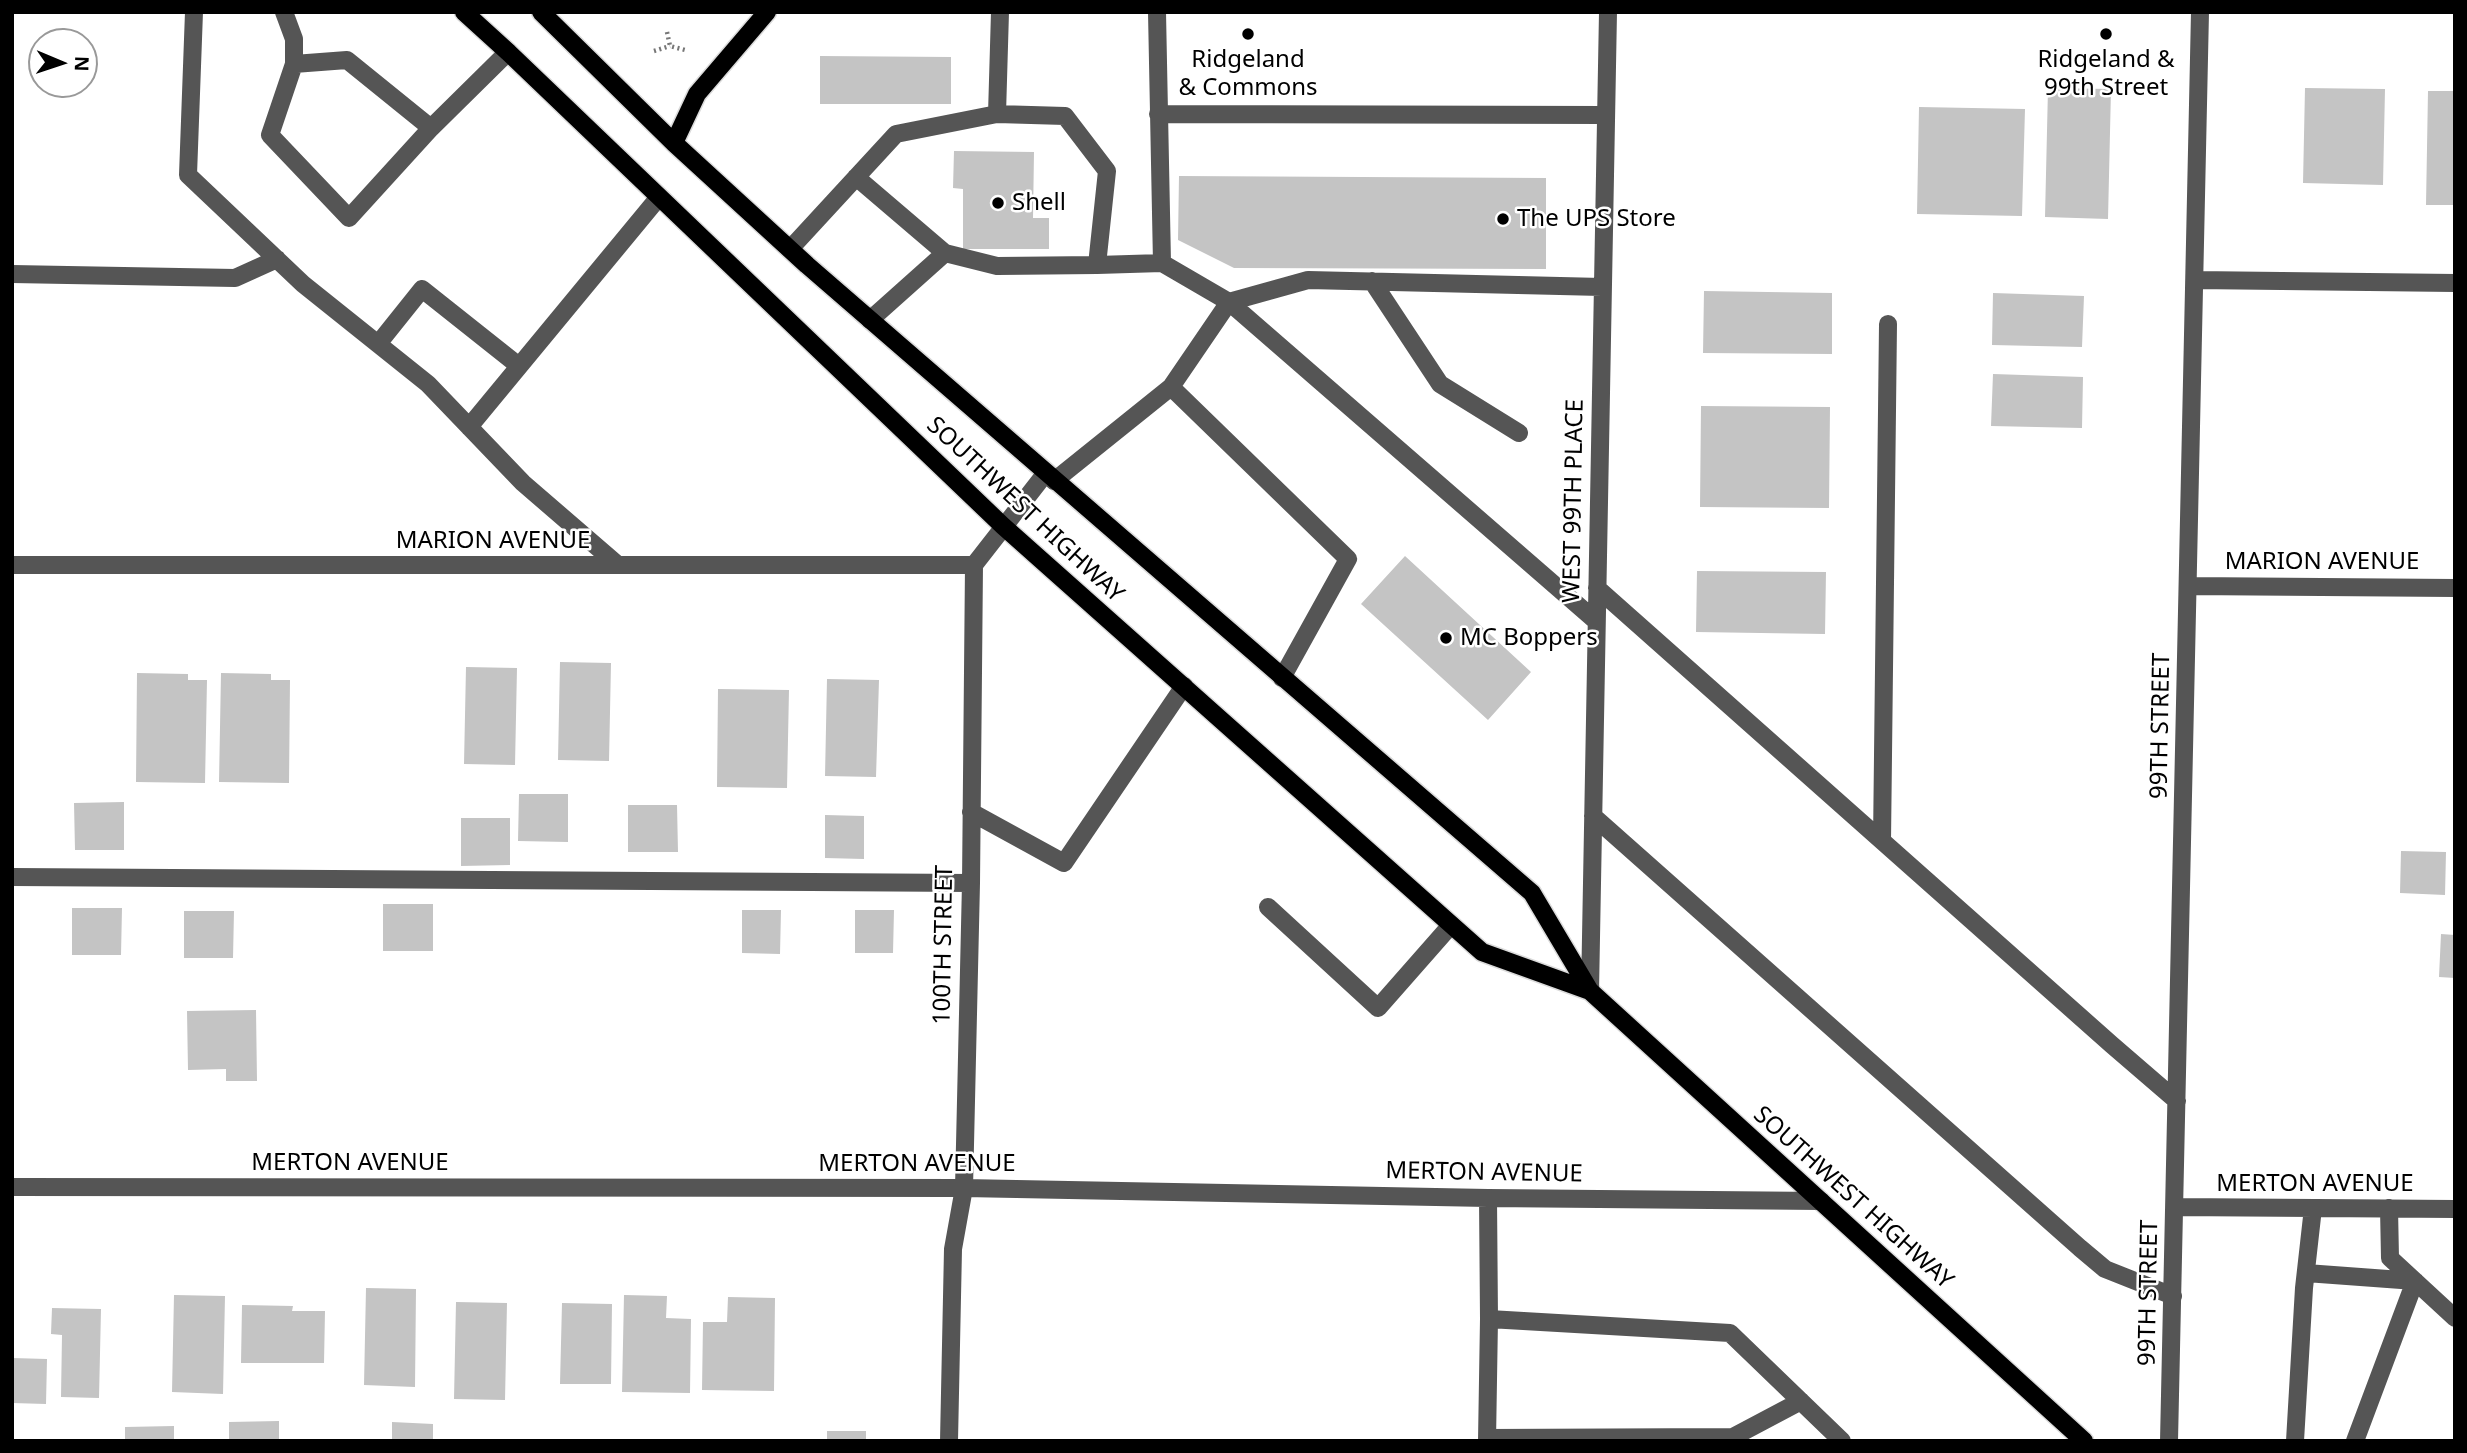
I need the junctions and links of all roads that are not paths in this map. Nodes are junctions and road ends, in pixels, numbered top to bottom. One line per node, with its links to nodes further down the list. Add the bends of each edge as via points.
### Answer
1 (194, 12): 21 (street, via 188,175)
2 (284, 12): 11 (street, via 294,38)
3 (464, 12): 10 (main road, SOUTHWEST HIGHWAY)
4 (541, 12): 16 (main road, SOUTHWEST HIGHWAY)
5 (767, 12): 16 (main road, via 698,94)
6 (1000, 12): 12 (street)
7 (1157, 12): 13 (street)
8 (1608, 12): 14 (street, WEST 99TH PLACE)
9 (2200, 12): 25 (street, 99TH STREET)
10 (508, 52): 15 (street); 18 (main road, SOUTHWEST HIGHWAY)
11 (294, 64): 15 (street, via 348,60); 15 (street, via 270,135 349,218)
12 (997, 114): 17 (street, via 895,134); 23 (street, via 1065,117 1107,171)
13 (1158, 114): 14 (street); 22 (street)
14 (1605, 115): 28 (street, WEST 99TH PLACE)
15 (431, 128)
16 (674, 143): 19 (main road, SOUTHWEST HIGHWAY)
17 (856, 177): 19 (street); 20 (street)
18 (659, 197): 33 (street); 38 (main road, SOUTHWEST HIGHWAY)
19 (790, 249): 30 (main road, SOUTHWEST HIGHWAY)
20 (945, 253): 23 (street, via 998,266); 30 (street)
21 (276, 259): 24 (street, via 235,278); 32 (street)
22 (1162, 263): 23 (street); 29 (street)
23 (1097, 265)
24 (12, 274)
25 (2195, 280): 27 (street); 42 (street, 99TH STREET)
26 (1372, 281): 28 (street); 29 (street, via 1308,279); 36 (street, via 1440,384)
27 (2455, 283)
28 (1602, 287): 43 (street, WEST 99TH PLACE)
29 (1229, 302): 34 (street); 45 (street)
30 (870, 320): 37 (main road, SOUTHWEST HIGHWAY)
31 (1888, 324): 50 (street)
32 (378, 344): 33 (street, via 422,289); 35 (street, via 428,384)
33 (519, 366): 35 (street)
34 (1171, 387): 37 (street); 46 (street, via 1348,559)
35 (469, 427): 40 (street, via 523,483)
36 (1519, 433)
37 (1050, 478): 38 (street); 46 (main road, SOUTHWEST HIGHWAY)
38 (1003, 526): 41 (street); 47 (main road, SOUTHWEST HIGHWAY)
39 (12, 565): 40 (street, MARION AVENUE)
40 (618, 565): 41 (street, MARION AVENUE)
41 (974, 565): 48 (street, 100TH STREET)
42 (2188, 586): 44 (street, MARION AVENUE); 56 (street, 99TH STREET)
43 (1597, 588): 45 (street, WEST 99TH PLACE); 50 (street)
44 (2455, 588)
45 (1596, 621): 49 (street, WEST 99TH PLACE)
46 (1282, 678): 55 (main road, SOUTHWEST HIGHWAY, via 1532,893)
47 (1184, 686): 48 (street, via 1063,863); 54 (main road, SOUTHWEST HIGHWAY)
48 (971, 812): 52 (street, 100TH STREET)
49 (1593, 816): 55 (street, WEST 99TH PLACE); 67 (street, via 2088,1255 2105,1269)
50 (1882, 841): 56 (street)
51 (12, 877): 52 (street)
52 (971, 883): 58 (street, 100TH STREET)
53 (1268, 907): 54 (street, via 1378,1008)
54 (1451, 925): 55 (main road, SOUTHWEST HIGHWAY, via 1482,952)
55 (1590, 991): 60 (main road, SOUTHWEST HIGHWAY)
56 (2178, 1101): 61 (street, 99TH STREET)
57 (12, 1187): 58 (street, MERTON AVENUE)
58 (964, 1188): 59 (street, MERTON AVENUE); 73 (street, 100TH STREET, via 953,1249)
59 (1488, 1198): 60 (street, MERTON AVENUE); 69 (street)
60 (1821, 1202): 71 (main road, SOUTHWEST HIGHWAY)
61 (2175, 1207): 62 (street, MERTON AVENUE); 67 (street, 99TH STREET)
62 (2313, 1208): 63 (street, MERTON AVENUE); 65 (street)
63 (2389, 1208): 64 (street, MERTON AVENUE); 66 (street, via 2390,1258)
64 (2455, 1209)
65 (2306, 1273): 66 (street); 76 (street)
66 (2415, 1281): 68 (street); 77 (street)
67 (2173, 1296): 75 (street, 99TH STREET)
68 (2455, 1318)
69 (1489, 1319): 70 (street, via 1730,1333); 72 (street)
70 (1801, 1401): 72 (street, via 1733,1437); 74 (street)
71 (2074, 1438)
72 (1487, 1439)
73 (949, 1441)
74 (1842, 1441)
75 (2169, 1441)
76 (2295, 1441)
77 (2355, 1441)

